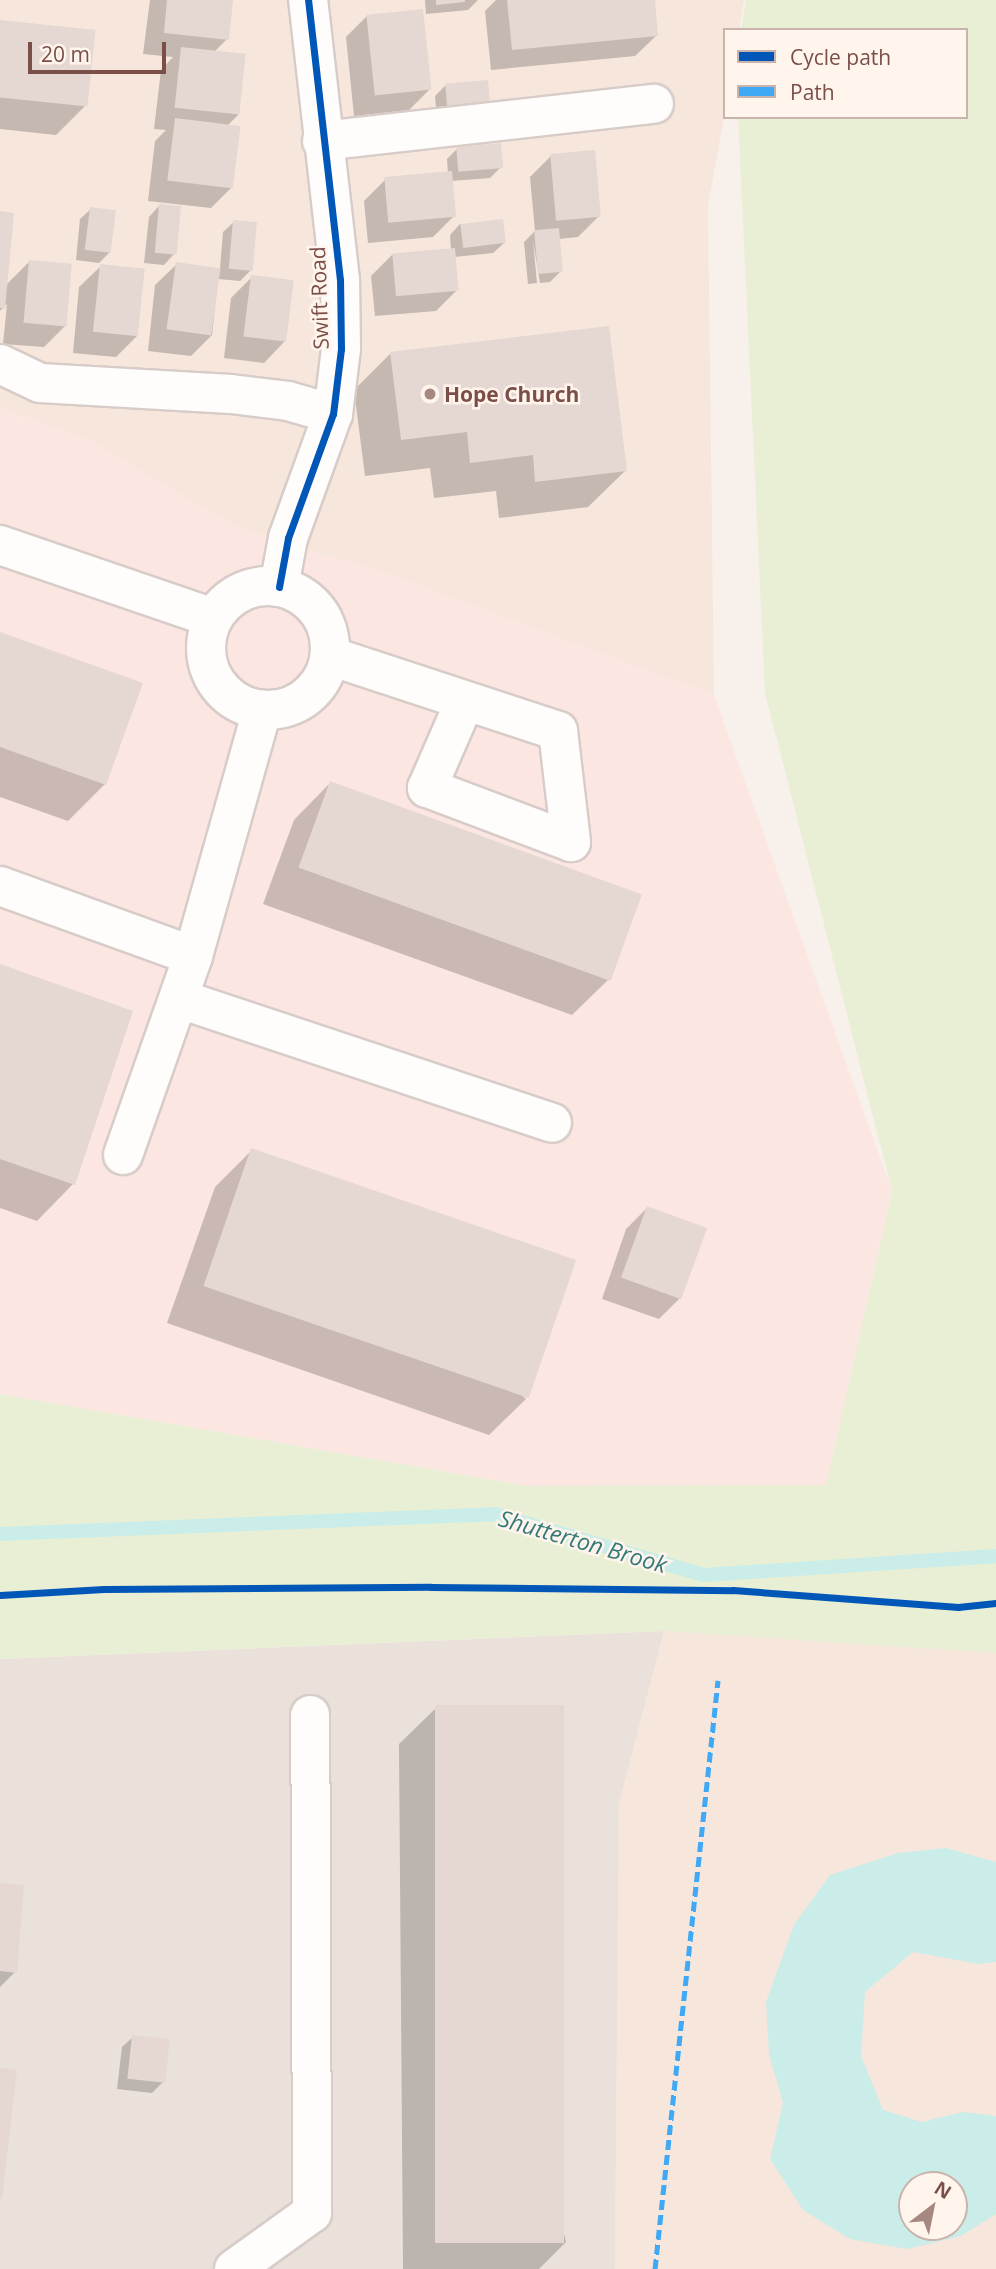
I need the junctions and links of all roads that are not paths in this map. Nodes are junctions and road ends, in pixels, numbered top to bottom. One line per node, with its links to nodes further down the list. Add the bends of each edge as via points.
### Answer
1 (308, 0): 3 (street, Swift Road)
2 (654, 104): 3 (street)
3 (323, 141): 5 (street, Swift Road, via 340,280 341,349)
4 (0, 365): 5 (street, via 40,383 231,394 288,401)
5 (333, 414): 7 (street, Swift Road, via 288,538)
6 (0, 545): 8 (street)
7 (279, 587): 8 (street, via 257,585 231,598); 9 (street, via 309,598 325,624)
8 (213, 618): 11 (street, via 205,649 214,681 234,702)
9 (330, 656): 10 (street); 11 (street, via 320,683 297,704)
10 (465, 701)
11 (262, 711): 13 (street)
12 (0, 886): 13 (street)
13 (193, 956): 14 (street)
14 (180, 999): 15 (street); 16 (street)
15 (552, 1124)
16 (123, 1155)
17 (310, 1714): 18 (street, via 312,2213)
18 (234, 2269)

